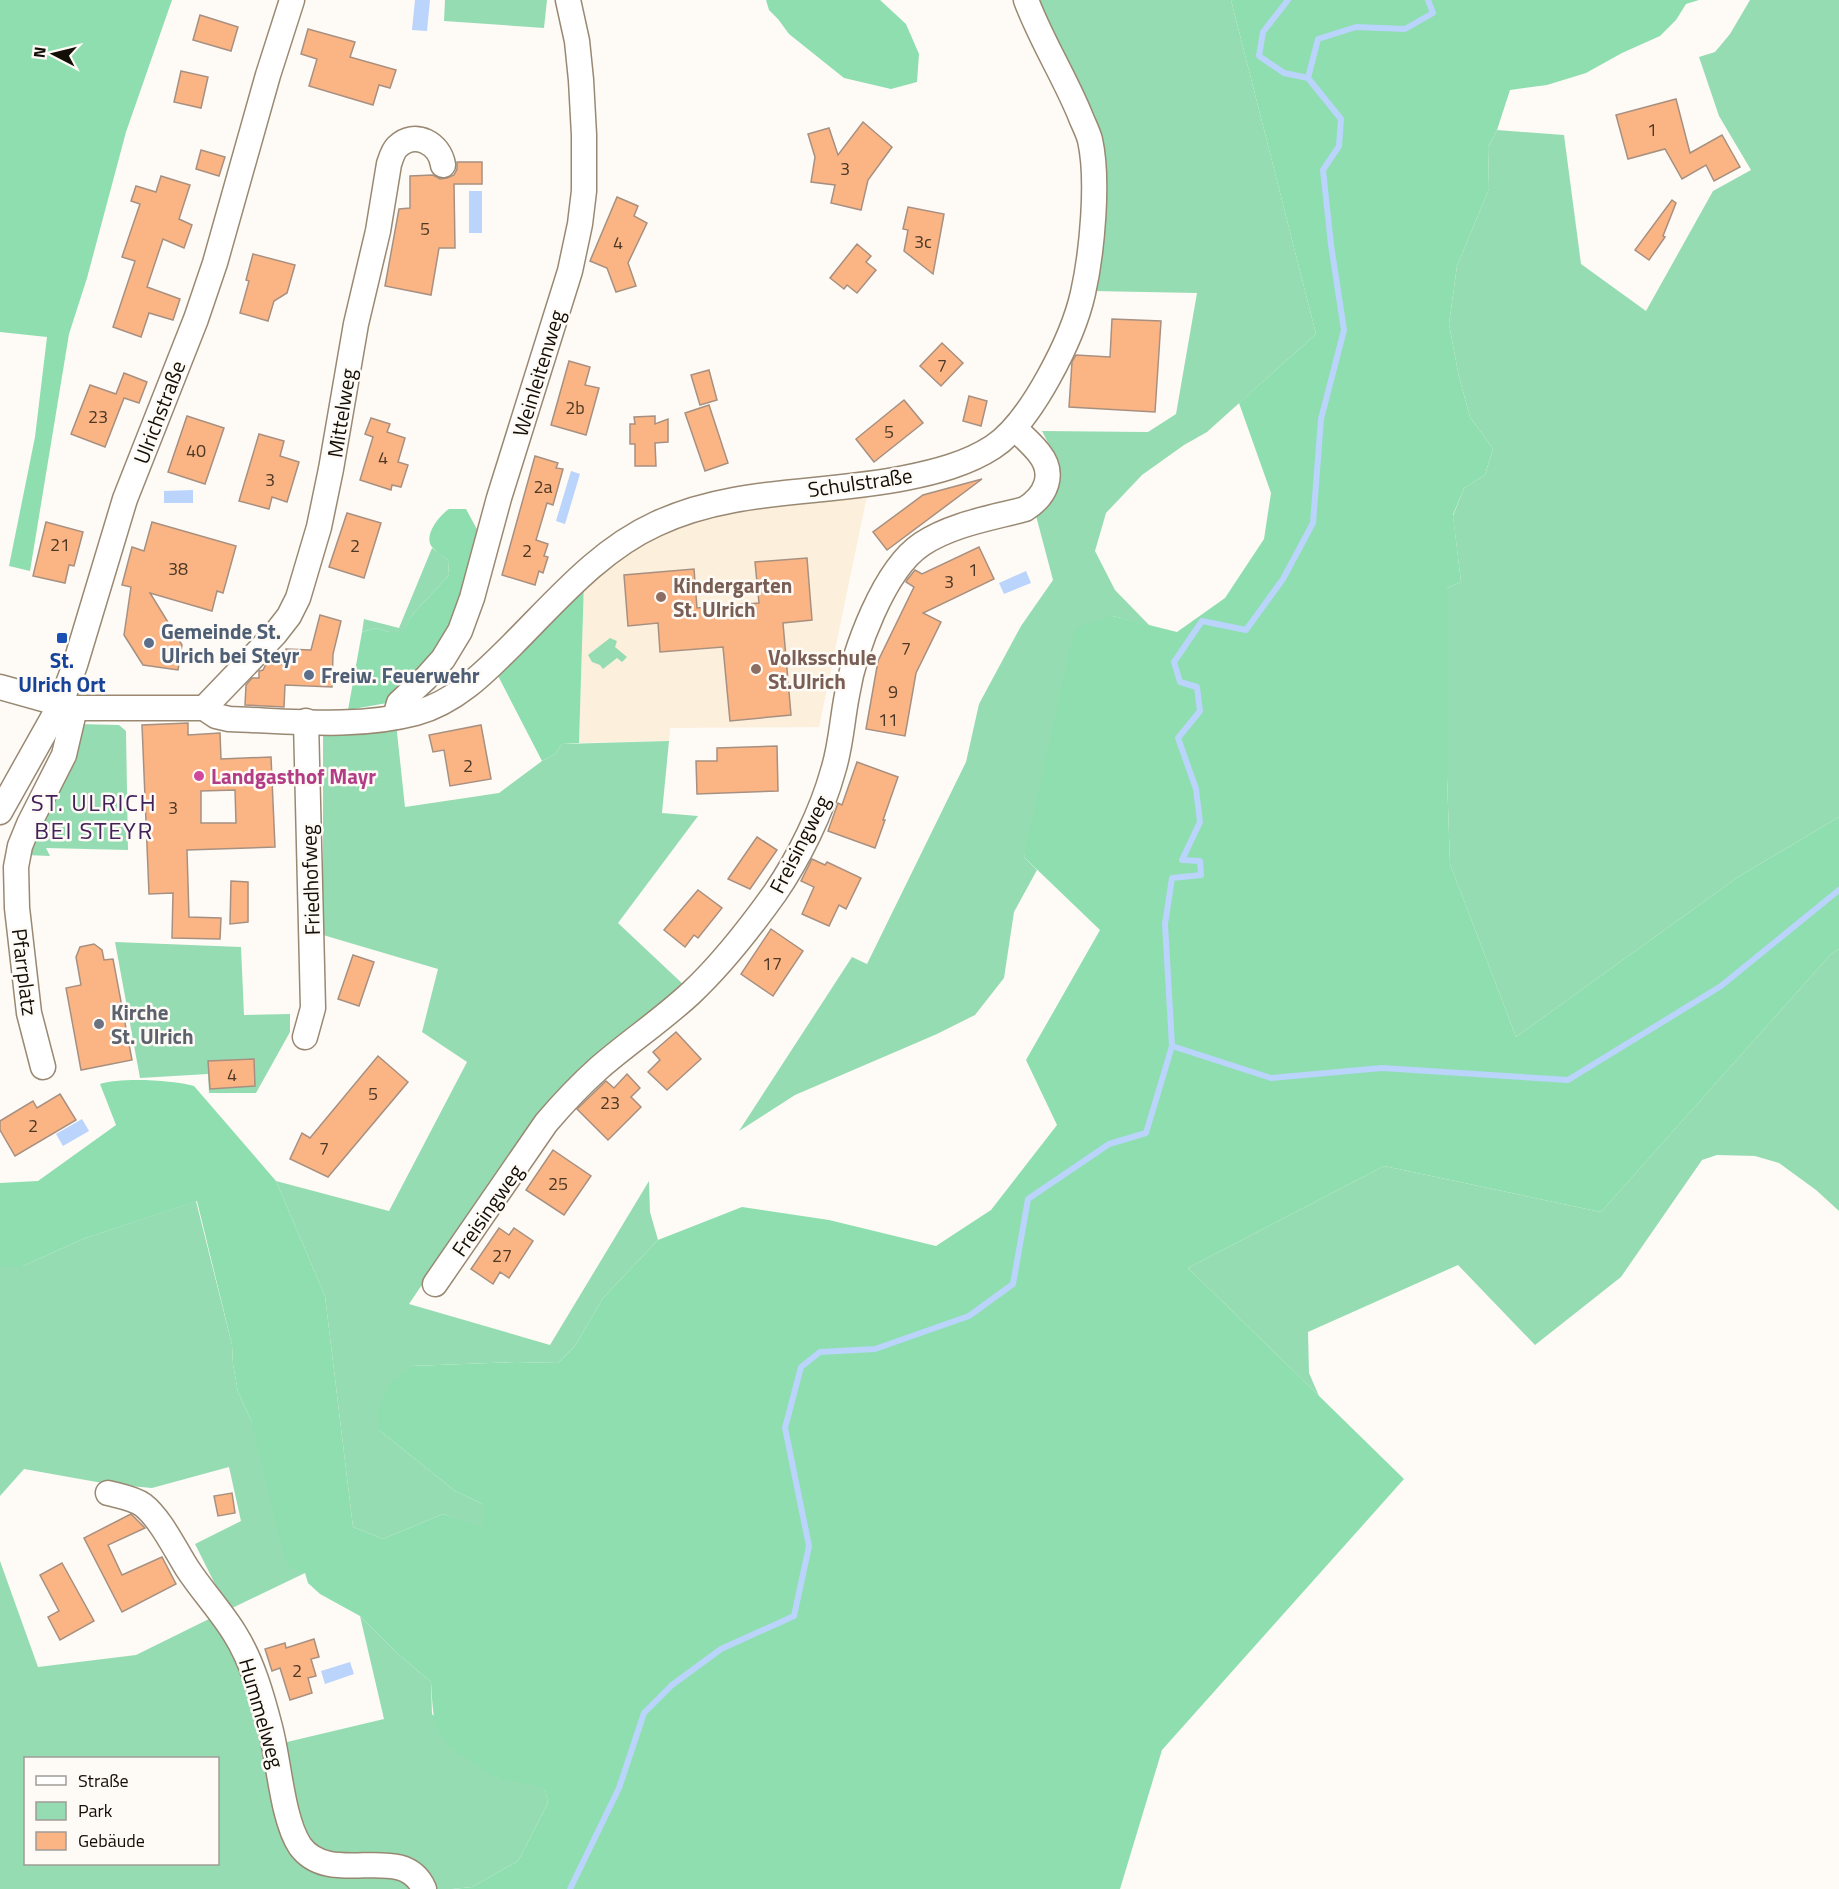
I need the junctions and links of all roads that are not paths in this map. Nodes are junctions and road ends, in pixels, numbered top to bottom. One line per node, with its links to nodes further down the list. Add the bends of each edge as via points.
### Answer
1 (292, 0): 7 (street, Ulrichstraße, via 215,263 125,499 75,665)
2 (568, 0): 9 (street, Weinleitenweg, via 580,70 584,135 584,191 570,271 464,620 443,658 399,703)
3 (1026, 0): 5 (street, Schulstraße, via 1090,140 1093,221 1078,309 1040,392)
4 (443, 165): 8 (street, Mittelweg, via 439,151 422,140 406,141 393,152 356,324 332,469 298,598 275,634)
5 (1015, 429): 9 (street, Schulstraße, via 973,458 938,470 868,484 725,502 656,524 598,560 474,681 447,700); 14 (street, Freisingweg, via 1046,465 1044,492 1025,509 937,535 906,558 869,621 852,671 827,789 802,846 774,894 692,992 566,1099)
6 (0, 687): 7 (street)
7 (68, 707): 8 (street); 11 (street, Ulrichstraße); 13 (street, Pfarrplatz, via 64,755 29,824 16,867 29,1013)
8 (204, 708): 10 (street, via 229,719)
9 (395, 717): 10 (street, Schulstraße)
10 (306, 722): 12 (street, Friedhofweg, via 314,1008)
11 (0, 812)
12 (305, 1037)
13 (43, 1066)
14 (435, 1284)
15 (108, 1493): 16 (street, Hummelweg, via 142,1504 153,1515 234,1632 270,1727 288,1819 301,1847 312,1858 337,1866 403,1868 421,1881)
16 (424, 1889)

